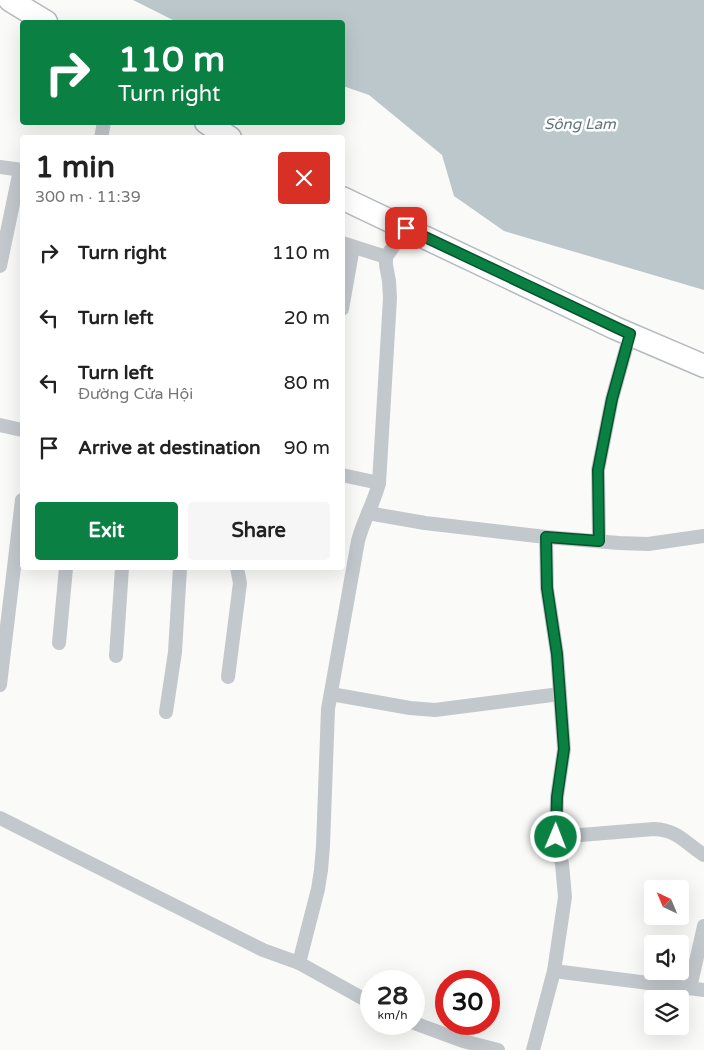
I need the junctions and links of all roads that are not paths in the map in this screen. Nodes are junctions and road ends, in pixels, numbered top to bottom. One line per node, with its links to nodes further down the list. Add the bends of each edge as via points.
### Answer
1 (10, 0): 2 (main road)
2 (43, 20)
3 (210, 125): 4 (main road)
4 (226, 135)
5 (0, 167): 6 (street)
6 (20, 170)
7 (20, 175): 12 (street)
8 (345, 199): 9 (main road)
9 (406, 228): 11 (street); 14 (main road)
10 (348, 245): 11 (street); 13 (street)
11 (386, 257): 19 (street, via 390,298)
12 (0, 266)
13 (345, 277)
14 (630, 334): 15 (main road); 24 (street, via 612,399 598,470)
15 (704, 366)
16 (0, 425): 17 (street)
17 (20, 430)
18 (345, 476): 19 (street)
19 (379, 483): 20 (street)
20 (368, 513): 23 (street); 33 (street, via 358,541)
21 (20, 517): 32 (street)
22 (704, 536): 24 (street, via 648,544)
23 (546, 537): 24 (street); 34 (street, via 547,588)
24 (599, 541)
25 (66, 570): 29 (street)
26 (122, 570): 30 (street)
27 (180, 570): 35 (street, via 175,652)
28 (237, 570): 31 (street, via 240,583)
29 (59, 643)
30 (116, 656)
31 (228, 677)
32 (0, 686)
33 (331, 694): 34 (street, via 435,710); 40 (street, via 326,725 321,870)
34 (560, 694): 37 (street, via 564,749 557,797)
35 (166, 712)
36 (0, 818): 40 (street, via 262,950)
37 (556, 837): 38 (street, via 665,829); 41 (street, via 565,897)
38 (704, 855)
39 (704, 926): 42 (street)
40 (299, 963): 44 (street)
41 (554, 971): 42 (street); 47 (street)
42 (690, 988): 43 (street)
43 (704, 990)
44 (360, 997)
45 (425, 1028): 46 (street)
46 (498, 1050)
47 (533, 1050)

